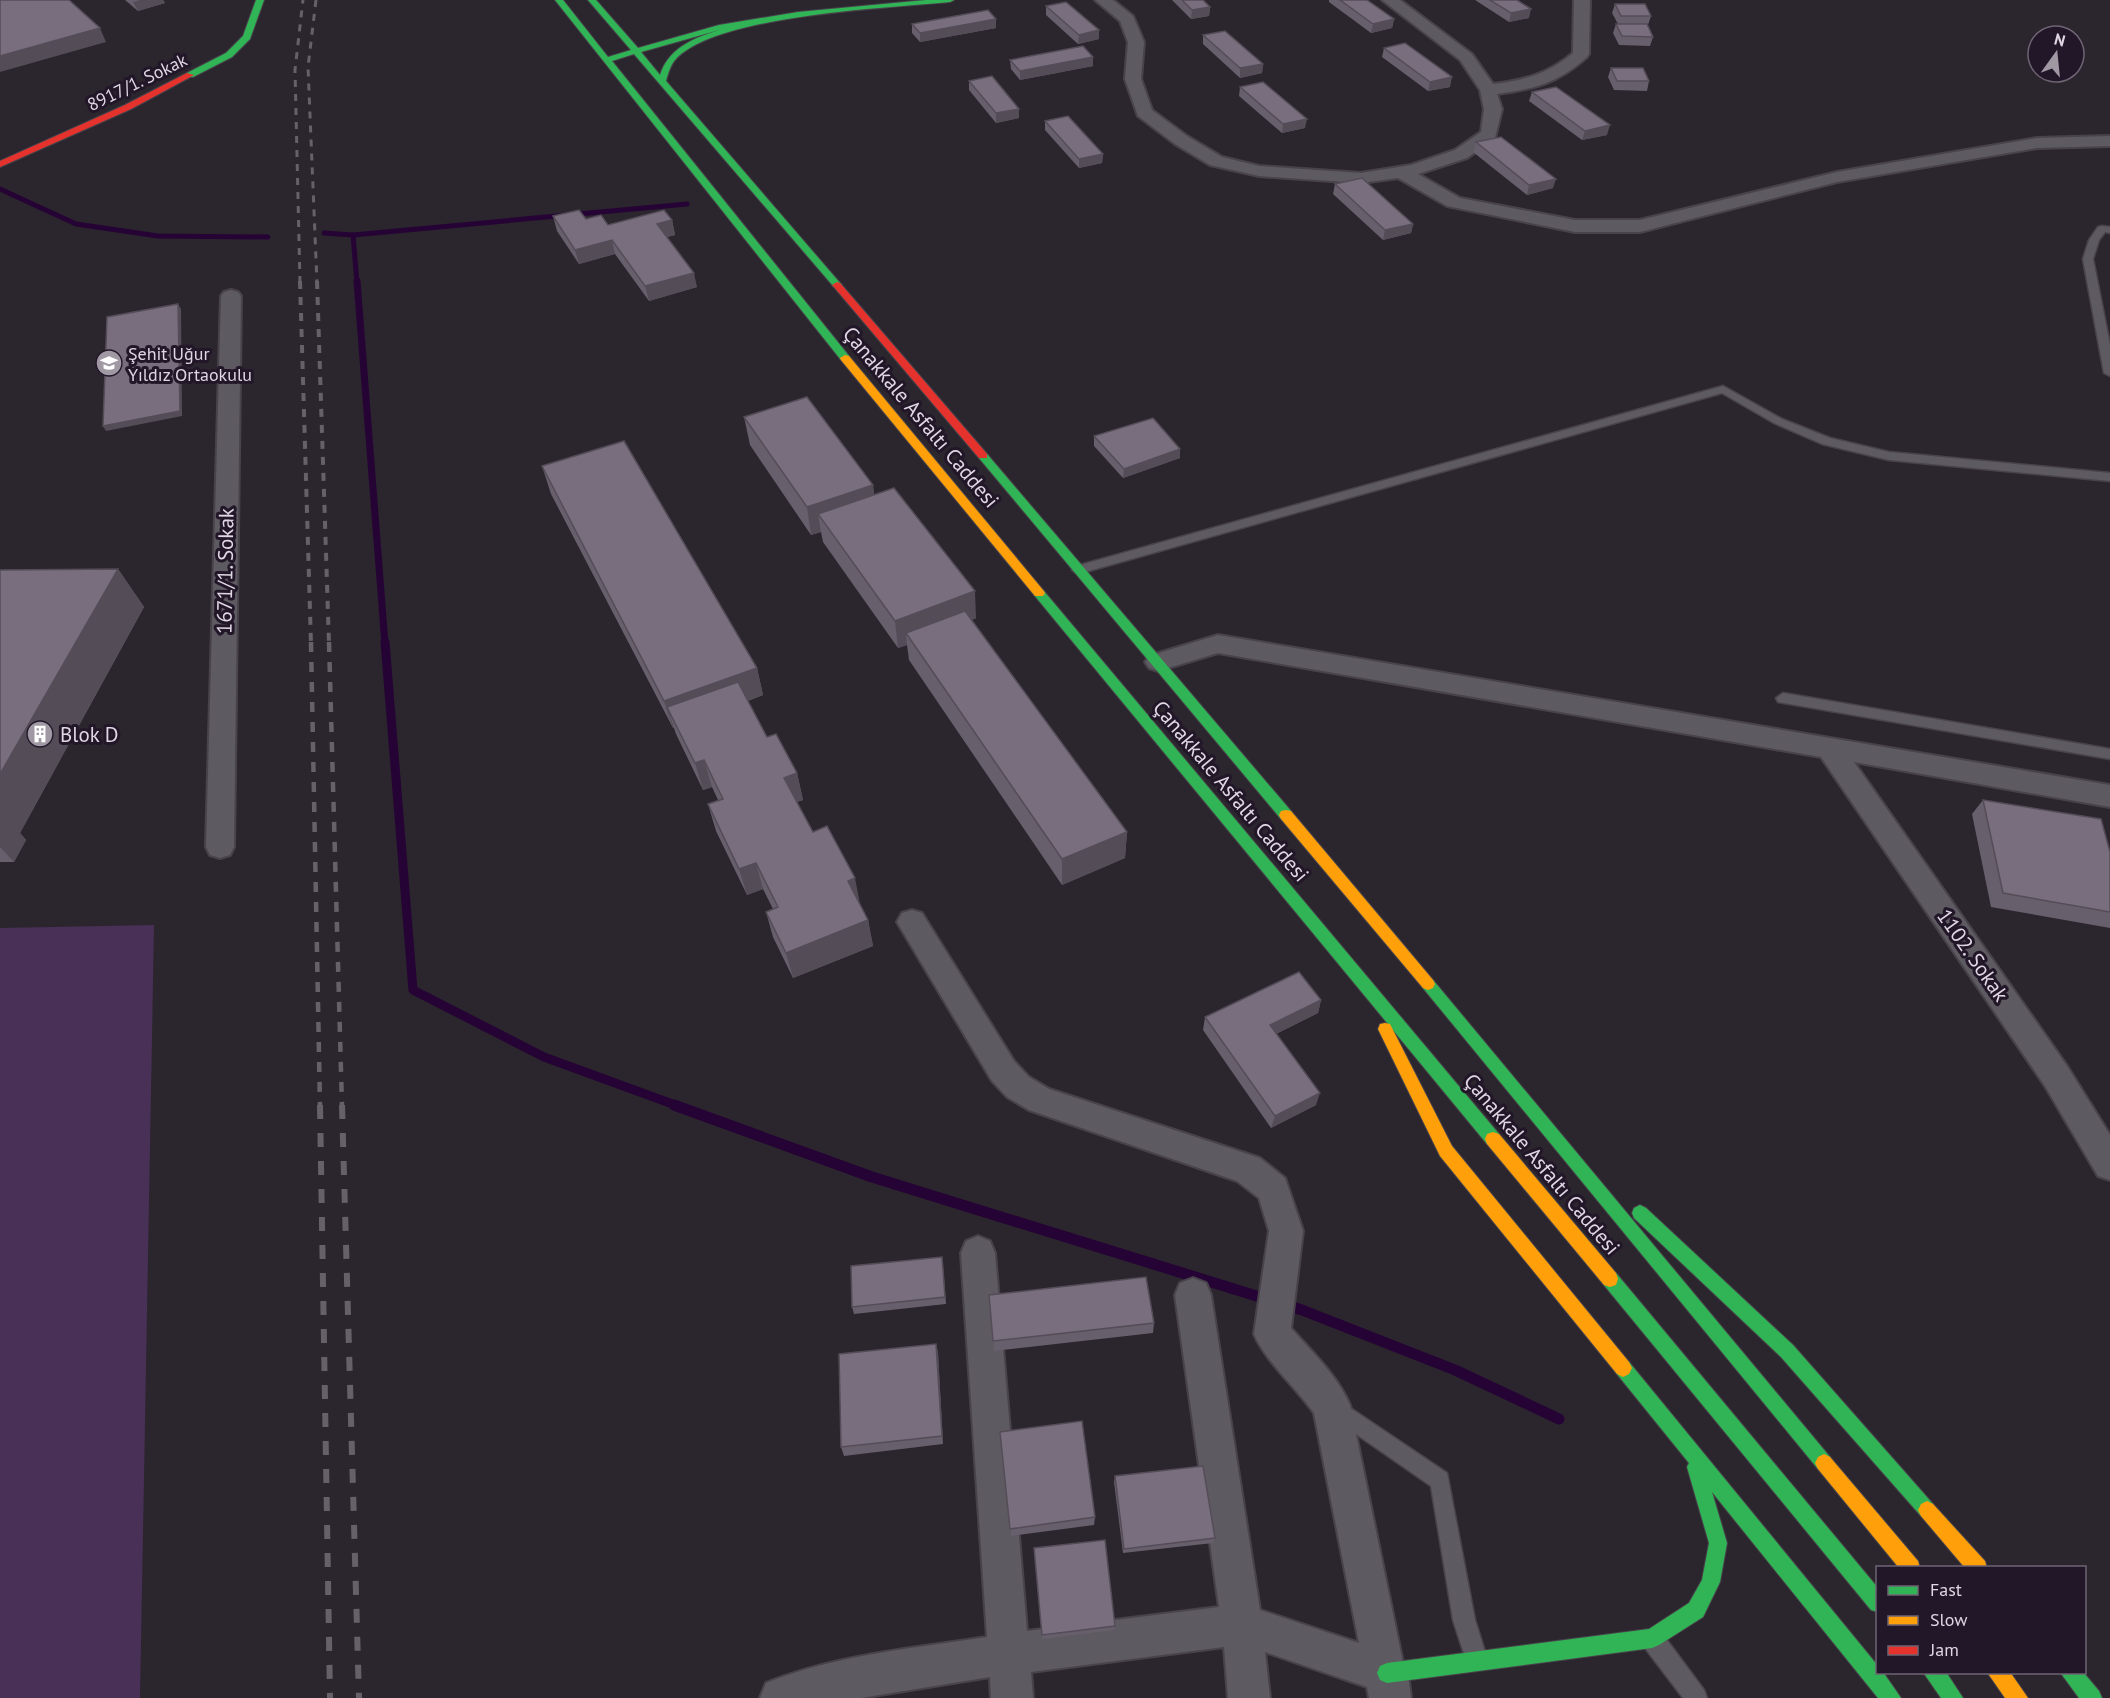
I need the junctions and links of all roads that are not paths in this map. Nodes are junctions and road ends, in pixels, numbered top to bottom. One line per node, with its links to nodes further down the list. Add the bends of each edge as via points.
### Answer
1 (260, 0): 14 (main road, 8917/1. Sokak, via 247,37 229,56 128,107)
2 (559, 0): 10 (main road, Çanakkale Asfaltı Caddesi)
3 (592, 0): 9 (main road, Çanakkale Asfaltı Caddesi)
4 (950, 0): 8 (main road)
5 (1103, 0): 15 (street, via 1126,19 1136,42 1133,79 1144,112 1216,161 1308,176 1361,178)
6 (1390, 0): 12 (street, via 1466,57)
7 (1582, 0): 12 (street, via 1581,54 1575,60 1563,71 1537,83)
8 (798, 14): 9 (main road, via 719,27); 11 (main road, via 712,36 682,48 671,58)
9 (638, 51): 10 (main road); 11 (main road, Çanakkale Asfaltı Caddesi)
10 (606, 60): 29 (main road, Çanakkale Asfaltı Caddesi, via 797,301)
11 (662, 81): 21 (main road, Çanakkale Asfaltı Caddesi)
12 (1488, 90): 15 (street, via 1493,109 1489,134 1461,154)
13 (2110, 141): 15 (street, via 2037,143 1837,177 1640,226 1575,226 1454,202)
14 (0, 164)
15 (1401, 172)
16 (2110, 230): 18 (lane, via 2102,229 2088,259)
17 (231, 296): 27 (street, 1671/1. Sokak)
18 (2105, 318): 19 (lane)
19 (2110, 373)
20 (2110, 477): 21 (lane, via 1889,456 1826,441 1778,421 1723,389)
21 (1078, 570): 22 (main road, Çanakkale Asfaltı Caddesi)
22 (1158, 662): 24 (street, via 1218,644); 30 (main road, Çanakkale Asfaltı Caddesi)
23 (1783, 698): 25 (lane)
24 (1830, 748): 26 (street); 31 (street, 1102. Sokak, via 2056,1076)
25 (2110, 754)
26 (2110, 796)
27 (220, 847)
28 (912, 922): 36 (street, via 1003,1071 1017,1087 1040,1100 1248,1169 1273,1189 1286,1231 1272,1334)
29 (1360, 980): 37 (main road, via 1446,1151); 40 (main road, Çanakkale Asfaltı Caddesi)
30 (1540, 1119): 32 (main road); 38 (main road, Çanakkale Asfaltı Caddesi)
31 (2110, 1166)
32 (1617, 1191)
33 (1634, 1207): 39 (main road, via 1787,1351)
34 (978, 1253): 43 (street)
35 (1193, 1295): 41 (street)
36 (1331, 1405): 44 (lane, via 1440,1480 1464,1620); 48 (street)
37 (1692, 1454): 42 (main road, via 1718,1543 1711,1582 1696,1610); 53 (main road)
38 (1909, 1566)
39 (1976, 1566)
40 (1876, 1602)
41 (1242, 1624): 43 (street); 48 (street); 51 (street)
42 (1652, 1638): 44 (main road); 52 (lane)
43 (1009, 1654): 49 (street, via 870,1676); 50 (street)
44 (1477, 1660): 48 (main road)
45 (1935, 1674): 54 (main road)
46 (1999, 1674): 55 (main road)
47 (2072, 1674): 56 (main road)
48 (1389, 1685)
49 (781, 1698)
50 (1012, 1698)
51 (1249, 1698)
52 (1695, 1698)
53 (1891, 1698)
54 (1953, 1698)
55 (2018, 1698)
56 (2092, 1698)

